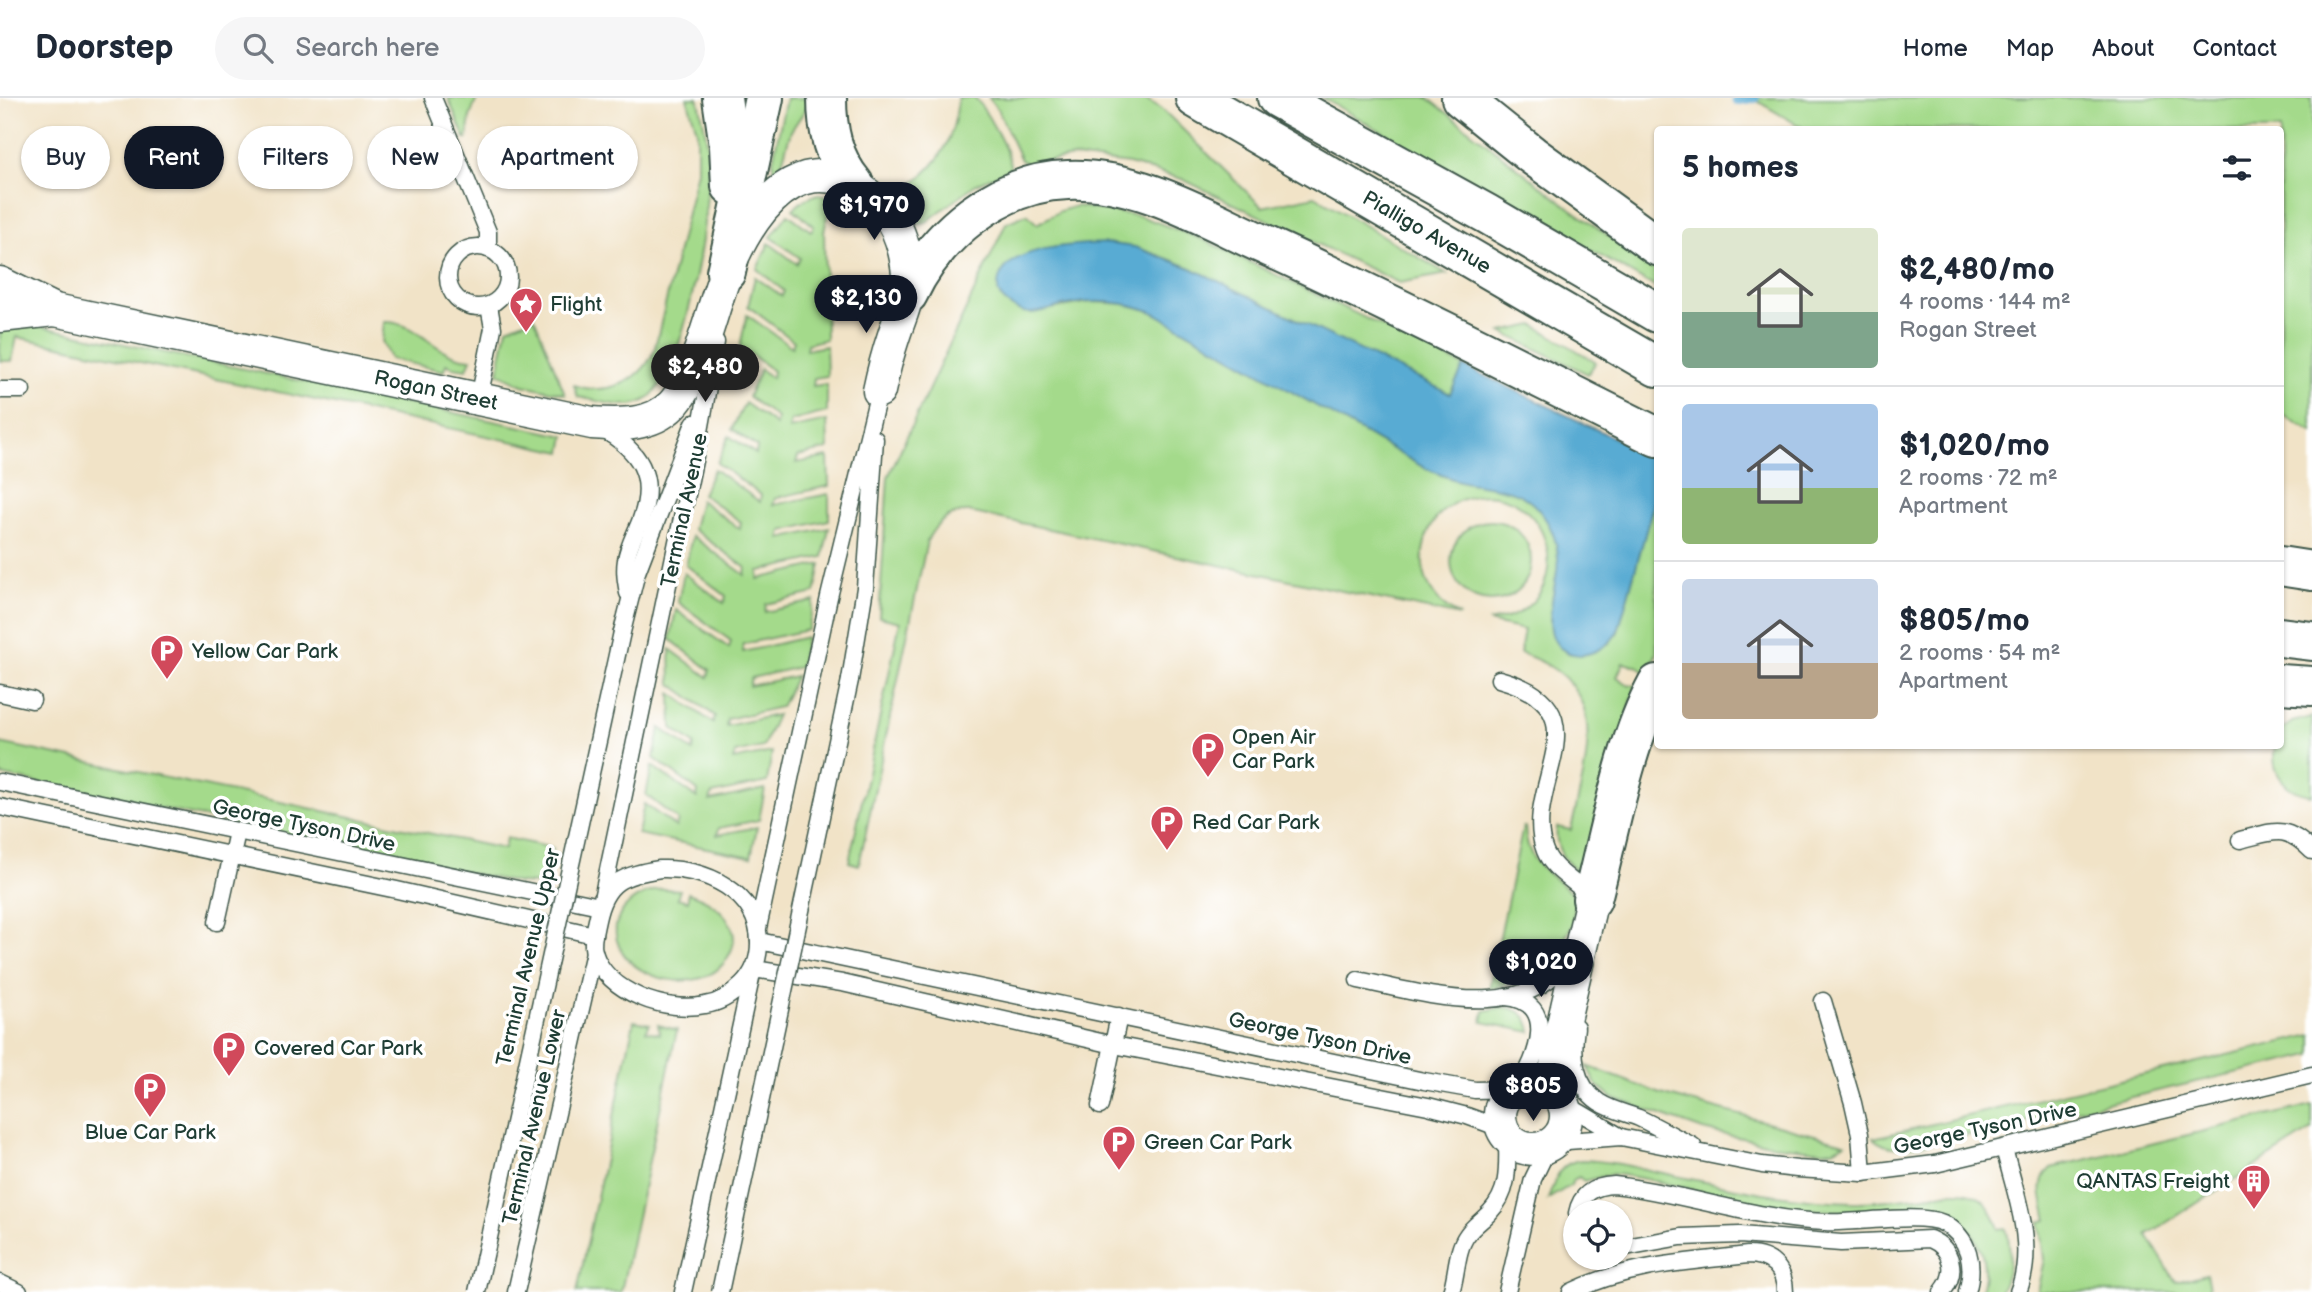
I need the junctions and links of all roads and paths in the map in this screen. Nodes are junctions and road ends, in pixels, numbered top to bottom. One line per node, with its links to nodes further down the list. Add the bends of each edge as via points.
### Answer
1 (433, 98): 10 (lane, via 488,232)
2 (722, 98): 11 (main road, via 732,172)
3 (764, 98): 11 (main road)
4 (827, 98): 8 (main road, via 833,146)
5 (1195, 98): 19 (main road, Pialligo Avenue)
6 (1277, 98): 16 (main road, Pialligo Avenue)
7 (1461, 98): 9 (main road)
8 (854, 184): 11 (street, Terminal Avenue, via 821,174 788,186 757,219); 13 (street, Terminal Avenue, via 881,207 897,229 905,253)
9 (1654, 244)
10 (488, 249): 14 (lane, via 503,260 508,277 502,295); 14 (lane, via 460,253 448,276 458,301 470,307)
11 (726, 272): 18 (lane, Terminal Avenue); 24 (street, Rogan Street, via 690,376 672,404 657,416 637,422)
12 (0, 283): 15 (street, Rogan Street)
13 (908, 294): 22 (street, Terminal Avenue); 25 (main road, via 941,242 993,202 1053,181 1105,183 1156,196 1321,271)
14 (488, 306): 23 (lane, via 493,328)
15 (55, 310): 17 (street, Rogan Street); 23 (street, Rogan Street)
16 (1654, 311)
17 (0, 316)
18 (713, 357): 28 (lane, Terminal Avenue Upper); 43 (lane, Terminal Avenue)
19 (1654, 365)
20 (0, 390): 21 (lane)
21 (22, 390)
22 (879, 391): 47 (lane, Terminal Avenue); 72 (lane, Terminal Avenue, bridge, via 865,588 850,680)
23 (479, 399): 24 (street, Rogan Street)
24 (592, 423): 28 (lane, via 630,449 647,480 646,503 625,563)
25 (1654, 436)
26 (2284, 567): 27 (main road)
27 (2312, 571)
28 (629, 603): 69 (lane, Terminal Avenue Upper, bridge)
29 (2284, 638): 30 (main road)
30 (2312, 641)
31 (1499, 679): 44 (lane, via 1537,695 1552,717 1557,738 1542,814 1542,840 1552,862)
32 (2284, 684): 33 (main road)
33 (2312, 686)
34 (1654, 690): 44 (main road, via 1634,737)
35 (0, 693): 36 (lane)
36 (32, 699)
37 (0, 782): 39 (lane, George Tyson Drive)
38 (0, 807): 42 (lane)
39 (237, 832): 42 (lane); 43 (lane, George Tyson Drive)
40 (2240, 840): 41 (lane, via 2286,832)
41 (2312, 851)
42 (232, 855): 45 (lane); 46 (lane)
43 (601, 903): 46 (lane); 47 (lane, via 617,881 629,876 660,869 687,870 731,890 748,906)
44 (1589, 909): 51 (lane, via 1564,964 1550,979 1530,990); 57 (street, via 1558,1046 1555,1076); 63 (lane, via 1574,1050 1581,1082 1599,1102)
45 (217, 922)
46 (594, 935): 48 (lane)
47 (759, 935): 49 (lane, via 759,958); 53 (lane, George Tyson Drive)
48 (594, 952): 49 (lane, via 621,986 643,999 671,1006 712,1004 734,992); 70 (lane, Terminal Avenue Lower)
49 (753, 971): 54 (lane, via 842,983); 71 (lane)
50 (1358, 980): 51 (lane, via 1443,998)
51 (1500, 996): 56 (lane, via 1526,1003 1540,1028 1534,1060)
52 (1823, 1001): 64 (lane, via 1853,1102)
53 (1119, 1016): 54 (lane); 56 (lane, George Tyson Drive, via 1457,1087)
54 (1114, 1045): 58 (lane); 59 (lane, via 1428,1106)
55 (2312, 1075): 62 (lane, George Tyson Drive)
56 (1517, 1088): 57 (street, via 1543,1084); 59 (street, via 1505,1098 1500,1111)
57 (1563, 1101): 60 (lane); 61 (street, via 1566,1124)
58 (1100, 1106)
59 (1505, 1133): 61 (street, via 1522,1147); 73 (lane, via 1504,1191 1493,1210 1467,1234)
60 (1621, 1137): 61 (lane); 63 (lane, George Tyson Drive)
61 (1551, 1144): 74 (lane, via 1533,1179)
62 (2004, 1148): 64 (lane, George Tyson Drive, via 1935,1164); 79 (lane, via 2026,1239)
63 (1711, 1156): 64 (lane, George Tyson Drive)
64 (1863, 1173)
65 (1583, 1200): 78 (lane, via 1586,1193 1614,1185 1815,1222 1925,1218 1945,1224 1966,1246 1971,1267)
66 (1633, 1246): 77 (lane, via 1681,1237 1740,1235 1841,1242 1930,1239 1942,1246 1951,1261 1952,1273)
67 (0, 1283): 68 (lane)
68 (19, 1292)
69 (477, 1292)
70 (516, 1292)
71 (683, 1292)
72 (720, 1292)
73 (1451, 1292)
74 (1507, 1292)
75 (1571, 1292): 76 (lane, via 1642,1269 1754,1255 1778,1268)
76 (1785, 1292)
77 (1942, 1292)
78 (1967, 1292)
79 (2018, 1292)

